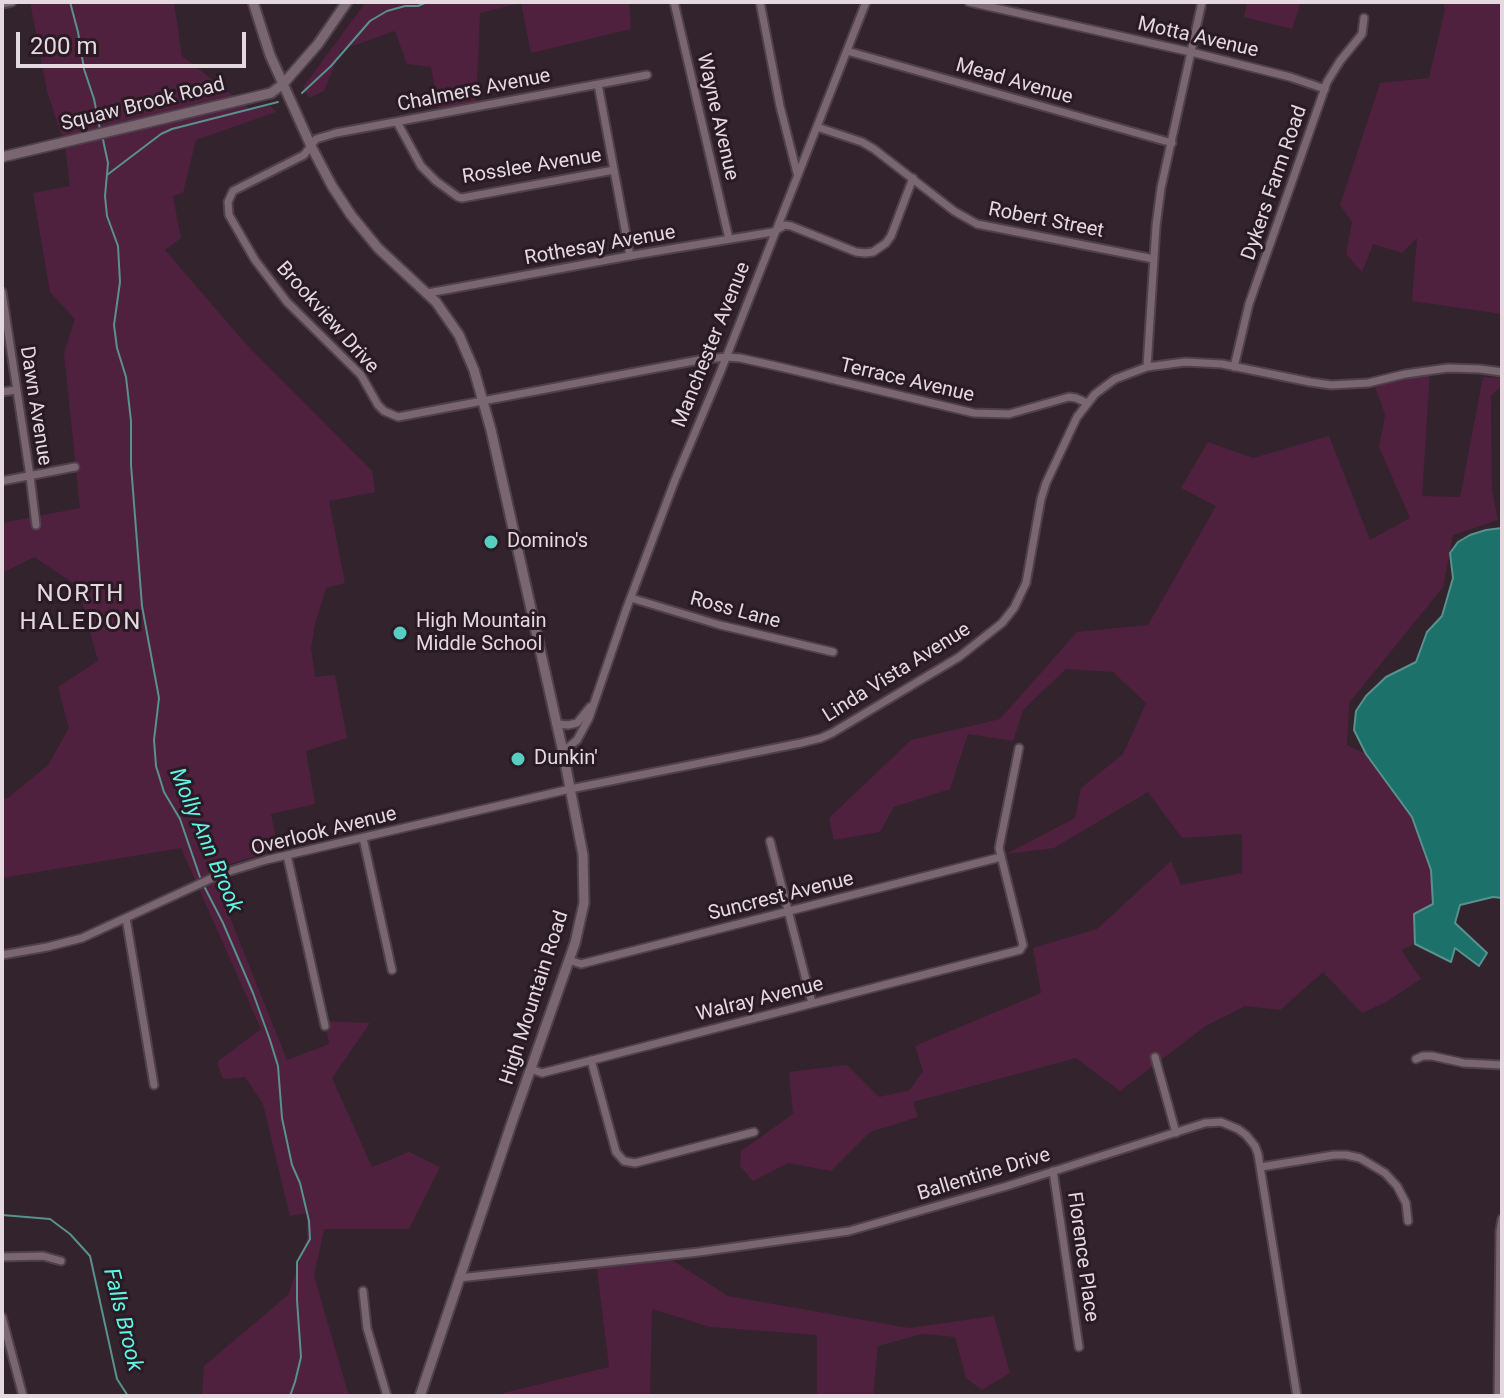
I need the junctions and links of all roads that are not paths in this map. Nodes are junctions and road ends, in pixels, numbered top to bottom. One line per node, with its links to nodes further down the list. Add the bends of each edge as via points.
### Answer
1 (12, 2): 9 (street)
2 (253, 2): 14 (street, High Mountain Road)
3 (347, 2): 14 (street, Squaw Brook Road)
4 (674, 2): 26 (street, Wayne Avenue)
5 (760, 2): 23 (street)
6 (866, 2): 11 (street, Manchester Avenue)
7 (969, 2): 12 (street, Motta Avenue)
8 (1202, 2): 12 (street)
9 (2, 4)
10 (1364, 18): 16 (street, Dykers Farm Road, via 1362,34)
11 (847, 51): 18 (street, Manchester Avenue); 19 (street, Mead Avenue)
12 (1191, 52): 16 (street, Motta Avenue); 19 (street)
13 (647, 75): 15 (street, Chalmers Avenue)
14 (283, 84): 20 (street, High Mountain Road); 21 (street, Squaw Brook Road, via 271,93)
15 (598, 84): 17 (street, Chalmers Avenue); 22 (street)
16 (1325, 89): 34 (street, Dykers Farm Road, via 1249,304)
17 (397, 122): 20 (street, Chalmers Avenue, via 336,133); 22 (street, Rosslee Avenue, via 421,166 462,198)
18 (817, 127): 23 (street, Manchester Avenue); 24 (street, Robert Street, via 862,142)
19 (1172, 143): 28 (street)
20 (311, 146): 30 (street, High Mountain Road, via 364,232); 38 (street, Brookview Drive, via 230,196 229,215 255,260 295,312 361,375 384,411 403,418)
21 (2, 157)
22 (614, 170): 27 (street)
23 (798, 175): 25 (street, Manchester Avenue)
24 (913, 178): 25 (street, via 891,236 873,252 856,252 791,226); 28 (street, Robert Street, via 977,224)
25 (776, 229): 26 (street, Rothesay Avenue); 32 (street, Manchester Avenue)
26 (729, 239): 27 (street, Rothesay Avenue)
27 (630, 256): 30 (street, Rothesay Avenue)
28 (1154, 259): 33 (street)
29 (2, 292): 31 (street, Dawn Avenue)
30 (428, 293): 38 (street, High Mountain Road, via 459,335)
31 (3, 304): 36 (street, Dawn Avenue)
32 (726, 357): 38 (street, Terrace Avenue); 39 (street, Terrace Avenue, via 974,413 1009,414 1069,397); 44 (street, Manchester Avenue)
33 (1147, 367): 34 (street, via 1185,362); 39 (street, via 1115,379)
34 (1234, 367): 35 (street, via 1331,385 1448,368)
35 (1502, 372)
36 (16, 390): 37 (street); 41 (street, Dawn Avenue)
37 (2, 392)
38 (484, 402): 47 (street, High Mountain Road)
39 (1087, 403): 50 (street, Linda Vista Avenue, via 1046,483 1024,589 1002,623 959,657 821,738)
40 (75, 467): 41 (street)
41 (30, 476): 42 (street); 43 (street, Dawn Avenue)
42 (2, 481)
43 (36, 525)
44 (631, 598): 45 (street, Ross Lane); 46 (street, Manchester Avenue)
45 (833, 652)
46 (594, 703): 47 (street, via 577,723); 49 (street, Manchester Avenue, via 584,730)
47 (556, 724): 49 (street, High Mountain Road)
48 (1019, 748): 54 (street)
49 (563, 752): 50 (street, High Mountain Road)
50 (570, 789): 51 (street, Overlook Avenue); 58 (street, High Mountain Road, via 584,876 582,917)
51 (363, 838): 53 (street, Overlook Avenue); 59 (street)
52 (770, 841): 55 (street)
53 (287, 855): 56 (street, Overlook Avenue, via 221,874); 61 (street)
54 (1001, 857): 55 (street, Suncrest Avenue); 60 (street, Walray Avenue, via 1020,950)
55 (789, 912): 58 (street, Suncrest Avenue, via 581,964); 60 (street)
56 (126, 918): 57 (street, Overlook Avenue, via 64,943); 67 (street)
57 (2, 955)
58 (569, 960): 66 (street, High Mountain Road)
59 (392, 970)
60 (812, 1003): 64 (street, Walray Avenue)
61 (325, 1026)
62 (1155, 1057): 69 (street)
63 (1416, 1059): 65 (street, via 1432,1056)
64 (591, 1060): 66 (street, Walray Avenue, via 542,1073); 68 (street, via 616,1152 624,1161 635,1163)
65 (1502, 1065)
66 (531, 1069): 76 (street, High Mountain Road)
67 (154, 1085)
68 (754, 1132)
69 (1176, 1133): 70 (street, Ballentine Drive, via 1205,1123 1230,1125 1253,1143); 71 (street, Ballentine Drive)
70 (1261, 1167): 73 (street, via 1334,1155 1360,1158 1397,1186); 83 (street, Ballentine Drive)
71 (1053, 1171): 76 (street, Ballentine Drive, via 833,1233); 79 (street, Florence Place)
72 (1502, 1219): 84 (street)
73 (1408, 1221)
74 (2, 1257): 75 (street)
75 (61, 1261)
76 (459, 1278): 82 (street, High Mountain Road)
77 (363, 1291): 81 (street, via 367,1328)
78 (2, 1317): 80 (street)
79 (1079, 1347)
80 (23, 1396)
81 (387, 1396)
82 (420, 1396)
83 (1297, 1396)
84 (1498, 1396)

